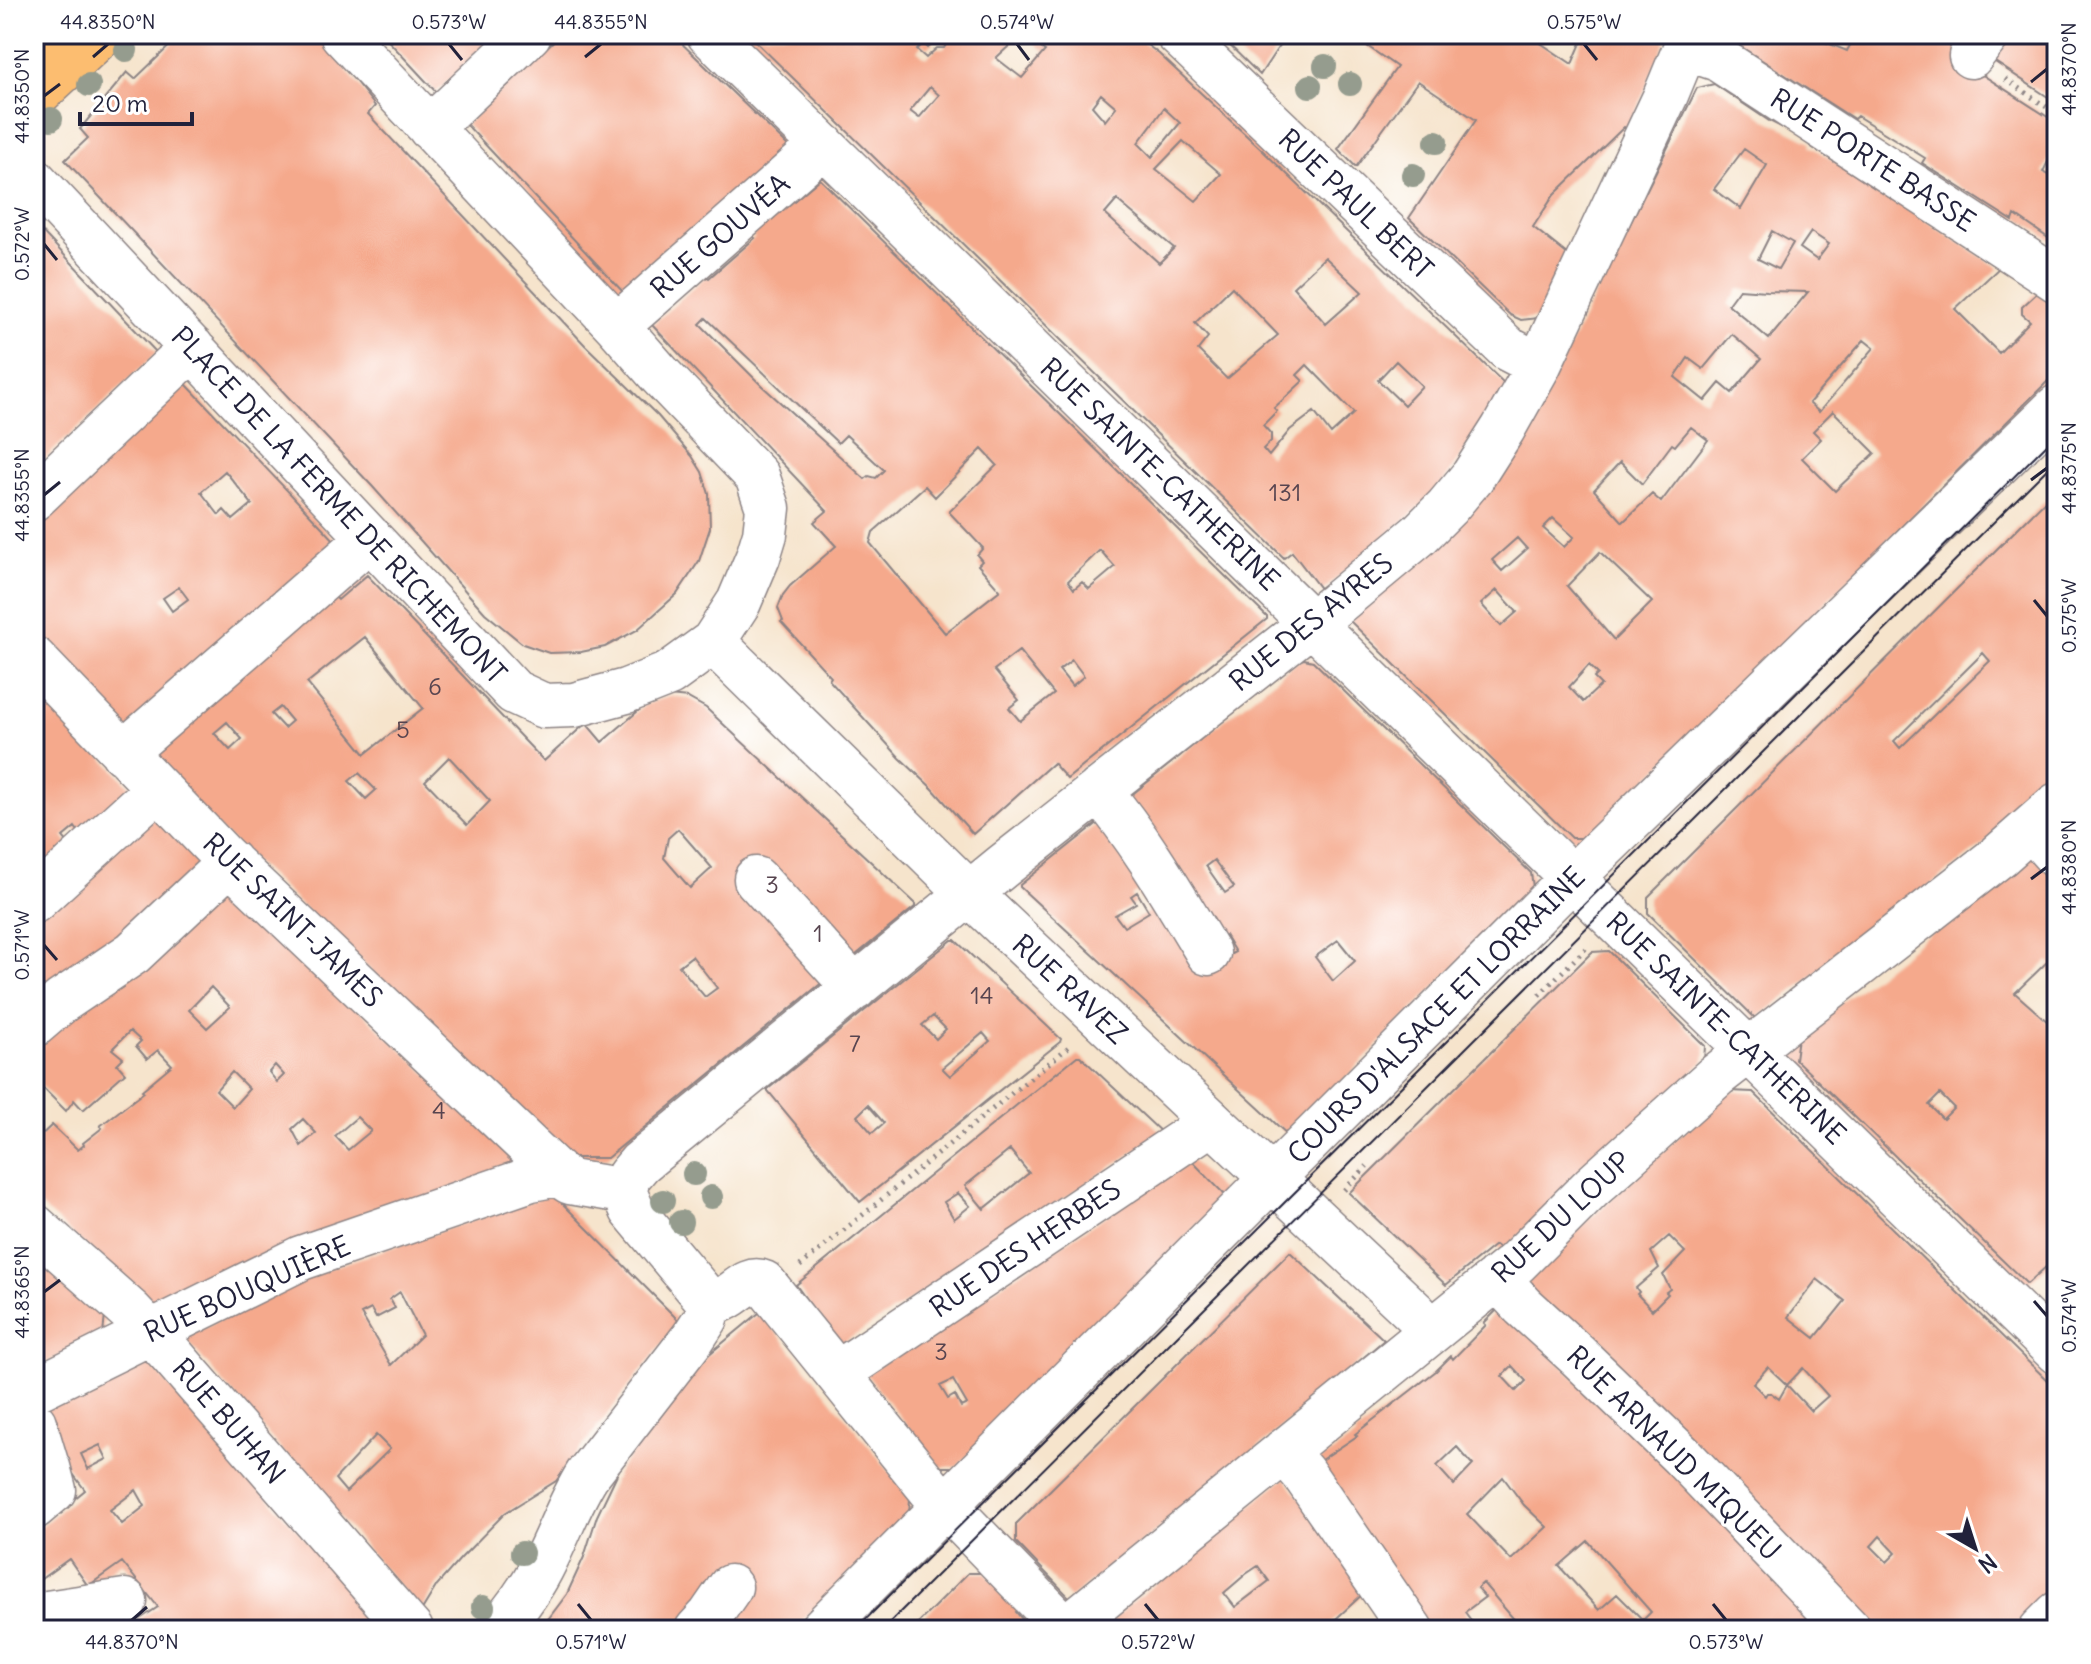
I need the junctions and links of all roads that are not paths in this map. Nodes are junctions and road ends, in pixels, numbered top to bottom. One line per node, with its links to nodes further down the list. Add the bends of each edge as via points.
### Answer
1 (48, 34): 8 (main road)
2 (102, 34): 9 (main road)
3 (342, 34): 10 (street, PLACE DE LA FERME DE RICHEMONT)
4 (529, 34): 10 (street)
5 (709, 34): 11 (street, RUE SAINTE-CATHERINE)
6 (1178, 34): 16 (street, RUE PAUL BERT, via 1508,349)
7 (1688, 41): 13 (street, RUE PORTE BASSE); 16 (street, RUE DES AYRES)
8 (34, 47)
9 (34, 97)
10 (430, 128): 14 (street, PLACE DE LA FERME DE RICHEMONT)
11 (823, 145): 14 (street, RUE GOUVÉA); 20 (street, RUE SAINTE-CATHERINE)
12 (34, 180): 15 (street, PLACE DE LA FERME DE RICHEMONT)
13 (2057, 280)
14 (617, 326): 21 (street, PLACE DE LA FERME DE RICHEMONT, via 757,476 768,508 758,557 739,602)
15 (192, 348): 18 (street); 19 (street, PLACE DE LA FERME DE RICHEMONT)
16 (1539, 365): 20 (street, RUE DES AYRES, via 1473,476 1447,507)
17 (2057, 407): 28 (street, COURS D'ALSACE ET LORRAINE)
18 (34, 498)
19 (370, 538): 21 (street, PLACE DE LA FERME DE RICHEMONT, via 514,692 544,706 574,705 626,691 669,674); 23 (street)
20 (1312, 623): 25 (street, RUE DES AYRES); 28 (street, RUE SAINTE-CATHERINE)
21 (713, 642): 30 (street, RUE RAVEZ)
22 (34, 659): 23 (street, RUE SAINT-JAMES)
23 (123, 753): 24 (street, RUE SAINT-JAMES)
24 (158, 788): 27 (street, RUE SAINT-JAMES); 31 (street)
25 (1099, 790): 30 (street, RUE DES AYRES); 32 (street)
26 (2048, 830): 35 (street, RUE DU LOUP, via 1999,856)
27 (230, 862): 34 (street, via 133,953); 37 (street, RUE SAINT-JAMES)
28 (1573, 877): 35 (street, RUE SAINTE-CATHERINE); 38 (street, COURS D'ALSACE ET LORRAINE)
29 (756, 879): 33 (street)
30 (969, 893): 33 (street, RUE DES AYRES); 36 (street, RUE RAVEZ)
31 (34, 901)
32 (1208, 953)
33 (855, 988): 39 (street, RUE DES AYRES, via 640,1163)
34 (34, 1025)
35 (1749, 1051): 41 (street, RUE DU LOUP, via 1592,1187); 45 (street, RUE SAINTE-CATHERINE)
36 (1212, 1122): 38 (street, RUE RAVEZ); 46 (street, RUE DES HERBES)
37 (558, 1174): 39 (street, via 570,1182); 44 (street, RUE BOUQUIÈRE, via 301,1258)
38 (1272, 1178): 43 (street, RUE RAVEZ); 49 (street, COURS D'ALSACE ET LORRAINE)
39 (624, 1191): 42 (street, via 632,1210)
40 (34, 1226): 44 (street, RUE BUHAN)
41 (1497, 1278): 43 (street, RUE DU LOUP); 60 (street, RUE ARNAUD MIQUEU, via 1682,1456)
42 (711, 1301): 46 (street, via 722,1301 746,1283 764,1283); 55 (street, via 693,1338 587,1475 530,1588)
43 (1431, 1331): 48 (street, RUE DU LOUP)
44 (150, 1332): 47 (street, RUE BOUQUIÈRE); 54 (street, RUE BUHAN)
45 (2057, 1352)
46 (838, 1373): 49 (street)
47 (34, 1390)
48 (1284, 1451): 58 (street, RUE DU LOUP); 59 (street)
49 (946, 1505): 57 (street, COURS D'ALSACE ET LORRAINE); 58 (street)
50 (730, 1587): 56 (street)
51 (125, 1601): 53 (street)
52 (2057, 1614): 61 (street)
53 (34, 1615)
54 (411, 1630)
55 (498, 1630)
56 (697, 1630)
57 (821, 1630)
58 (1065, 1630)
59 (1411, 1630)
60 (1849, 1630)
61 (2041, 1630)

